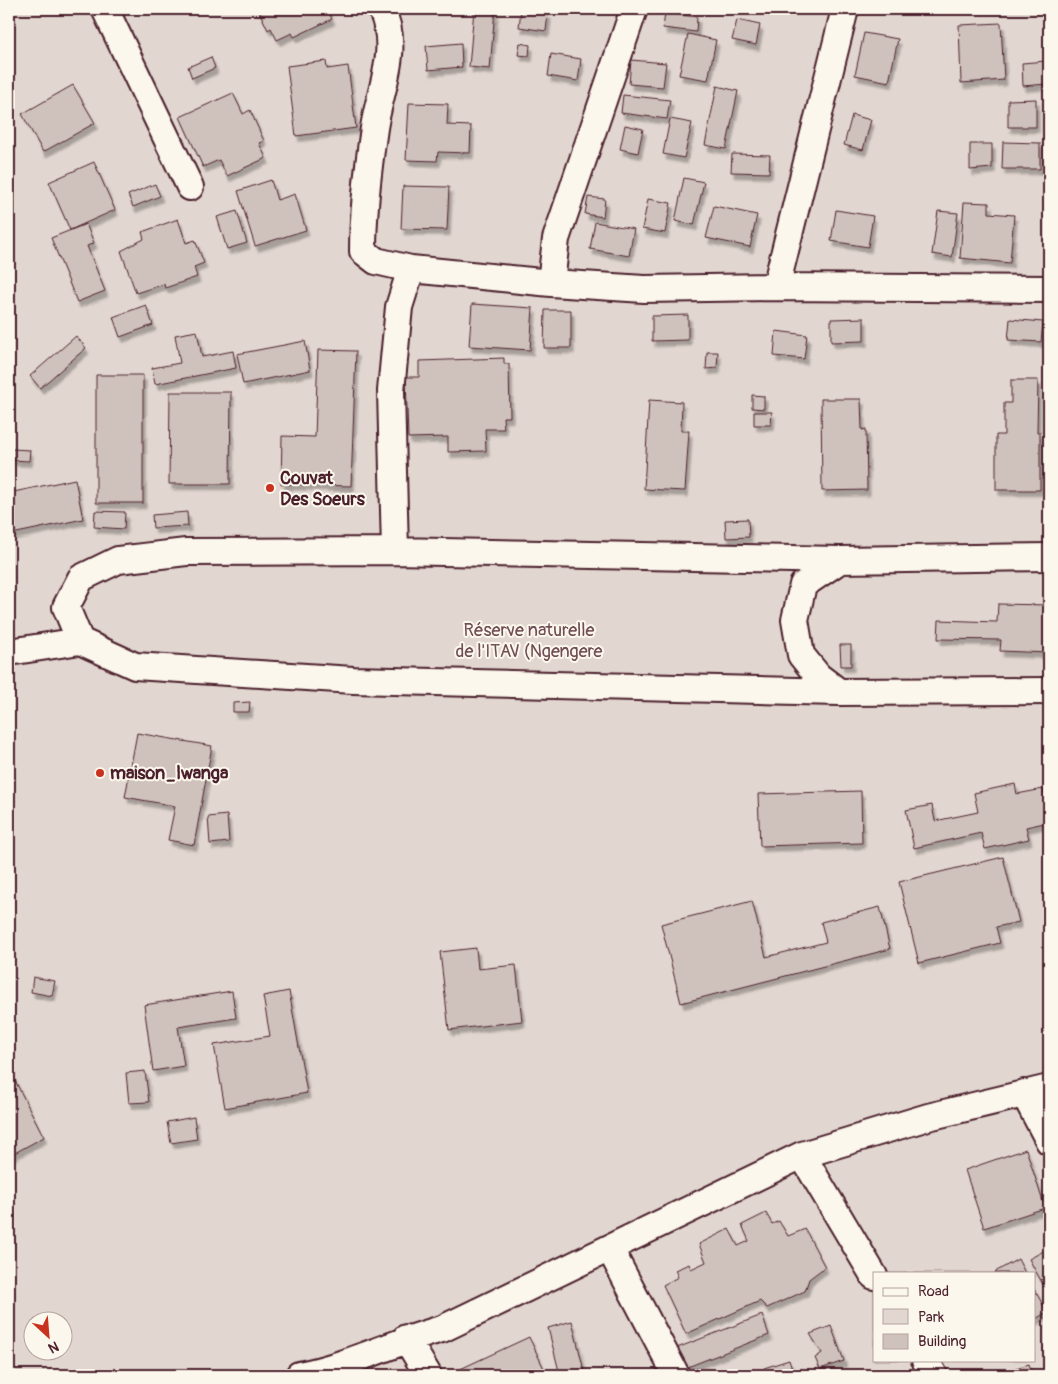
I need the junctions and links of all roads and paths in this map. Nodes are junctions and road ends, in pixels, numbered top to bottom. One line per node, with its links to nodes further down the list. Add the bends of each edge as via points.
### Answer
1 (105, 9): 5 (street)
2 (381, 9): 6 (street, via 387,21 390,60 366,180 363,251 376,261)
3 (634, 9): 7 (street, via 556,239)
4 (845, 9): 8 (street)
5 (190, 187)
6 (411, 269): 7 (street); 10 (street, via 400,307 391,390)
7 (551, 284): 8 (street, via 644,289)
8 (776, 287): 9 (street)
9 (1049, 289)
10 (395, 551): 12 (street); 13 (street, via 186,552 118,560 81,578 66,607)
11 (1049, 557): 12 (street)
12 (840, 560): 16 (street, via 803,585 795,620 801,654 818,676)
13 (80, 641): 14 (street); 16 (street, via 136,666 353,680)
14 (9, 652)
15 (1049, 691): 16 (street)
16 (838, 692)
17 (1049, 1088): 18 (street)
18 (1024, 1093): 19 (street); 20 (street, via 928,1117)
19 (1049, 1141)
20 (802, 1155): 21 (street); 22 (street)
21 (610, 1249): 23 (street, via 442,1329); 27 (street)
22 (873, 1274)
23 (406, 1338): 25 (street, via 323,1371); 26 (street)
24 (926, 1362): 28 (street)
25 (299, 1375)
26 (428, 1375)
27 (676, 1375)
28 (934, 1375)

